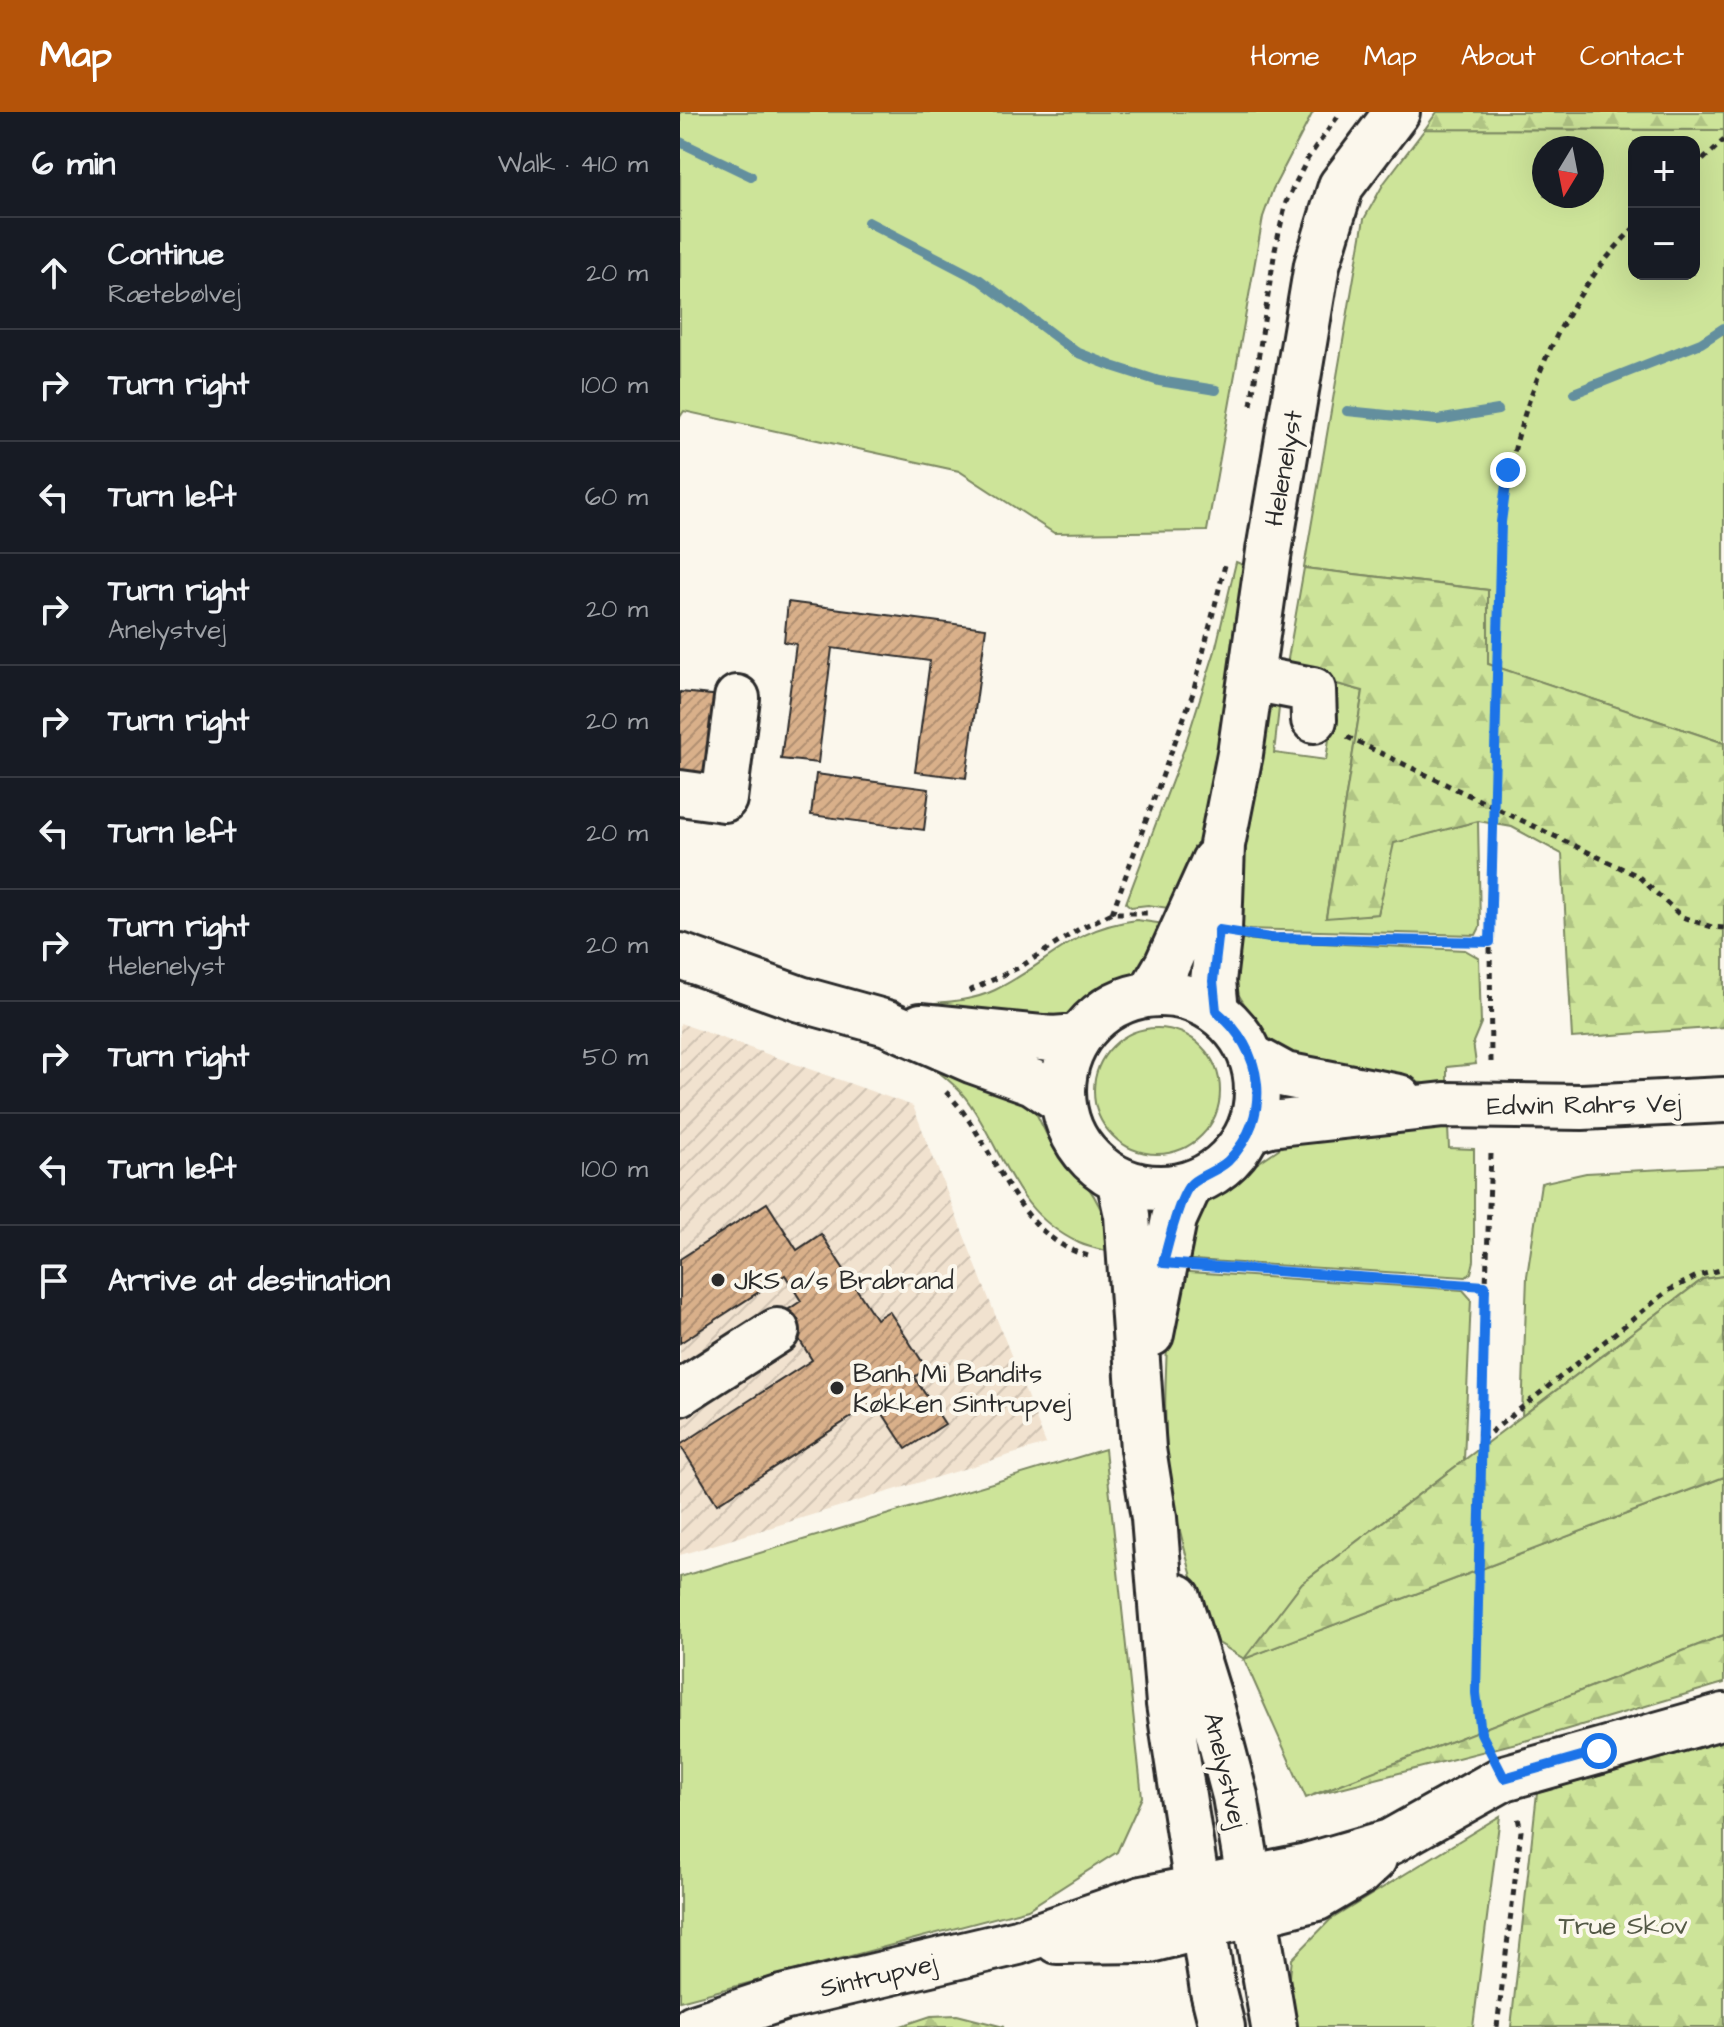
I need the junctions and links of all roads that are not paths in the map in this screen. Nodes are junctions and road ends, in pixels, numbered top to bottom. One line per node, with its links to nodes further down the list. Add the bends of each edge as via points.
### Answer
1 (1397, 112): 2 (main road, Helenelyst, via 1341,186 1317,265)
2 (1251, 678): 4 (main road, via 1313,690); 6 (main road, Helenelyst)
3 (737, 698): 5 (main road, via 724,799)
4 (1314, 720)
5 (680, 793)
6 (1222, 845): 8 (main road, Helenelyst); 9 (main road, Helenelyst, via 1213,981)
7 (680, 956): 10 (main road)
8 (1150, 994): 9 (main road, via 1185,997); 11 (main road, via 1118,1003)
9 (1216, 1011): 12 (main road, via 1237,1031)
10 (887, 1023): 11 (main road); 14 (main road, via 1033,1082)
11 (1079, 1037): 14 (main road, via 1068,1057)
12 (1252, 1057): 15 (main road, via 1285,1075); 16 (main road, via 1257,1106)
13 (1724, 1100): 15 (main road, Edwin Rahrs Vej, via 1582,1107)
14 (1063, 1102): 17 (main road, via 1081,1148)
15 (1444, 1105): 16 (main road)
16 (1250, 1130): 18 (main road, via 1226,1163)
17 (1119, 1179): 18 (main road, via 1154,1188); 19 (main road, Anelystvej)
18 (1190, 1184): 19 (main road, Anelystvej)
19 (1146, 1263): 22 (main road, Anelystvej, via 1141,1391)
20 (777, 1331): 21 (main road)
21 (680, 1393)
22 (1154, 1518): 24 (main road, Anelystvej, via 1231,1781); 25 (main road, Anelystvej, via 1169,1704)
23 (1724, 1716): 24 (main road, Sintrupvej, via 1504,1778 1390,1842 1359,1873 1317,1898)
24 (1252, 1896): 25 (main road, Sintrupvej); 28 (main road, Anelystvej)
25 (1200, 1908): 26 (main road, Sintrupvej, via 1150,1940 1018,1942 782,1998); 27 (main road, Anelystvej)
26 (694, 2027)
27 (1222, 2027)
28 (1274, 2027)

